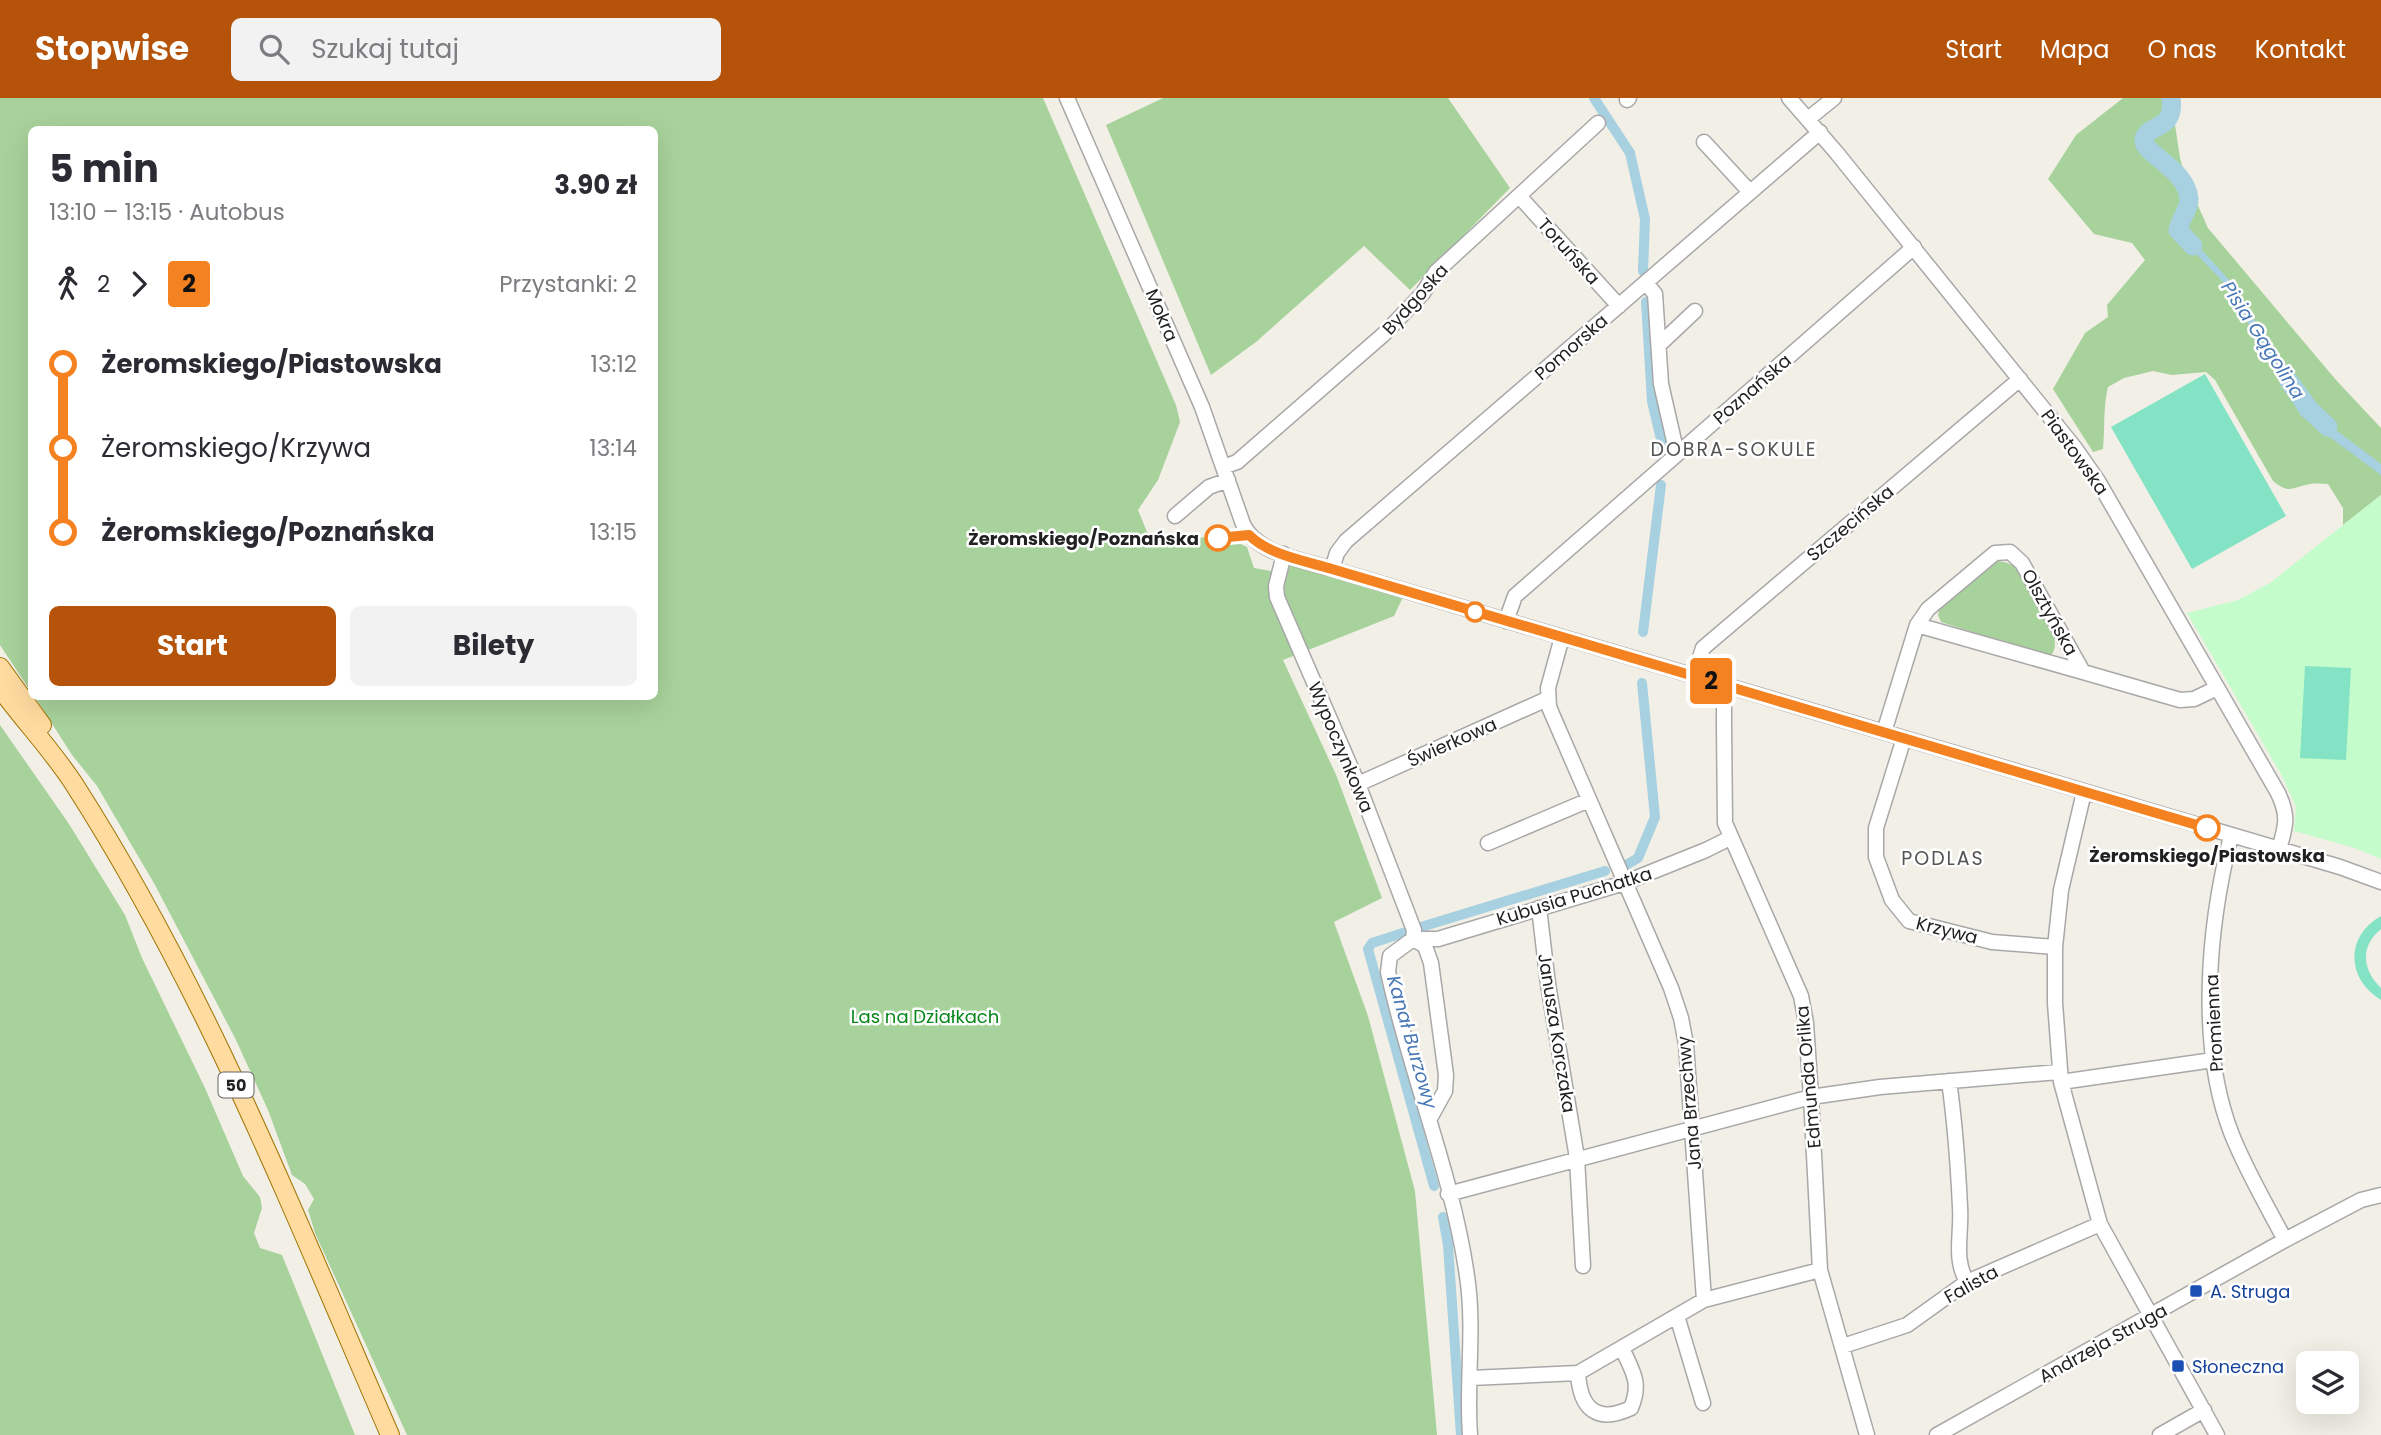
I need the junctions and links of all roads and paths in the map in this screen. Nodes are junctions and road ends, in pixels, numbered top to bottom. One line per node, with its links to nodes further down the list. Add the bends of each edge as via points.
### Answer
1 (1067, 98): 18 (street, Mokra, via 1197,394)
2 (1789, 98): 5 (street, Piastowska)
3 (1813, 98): 5 (street)
4 (1834, 98): 5 (street)
5 (1808, 119): 7 (street, Piastowska)
6 (1598, 123): 10 (street, Bydgoska)
7 (1820, 132): 9 (street, Pomorska); 11 (street, Piastowska)
8 (1704, 142): 9 (street)
9 (1750, 192): 12 (street, Pomorska)
10 (1519, 196): 13 (street, Toruńska); 18 (street, Bydgoska, via 1436,272 1423,293 1384,334)
11 (1914, 247): 16 (street, Piastowska); 17 (street, Poznańska)
12 (1646, 283): 13 (street, Pomorska); 15 (street, via 1655,294)
13 (1619, 306): 21 (street, Pomorska, via 1346,541)
14 (1695, 311): 15 (street)
15 (1659, 345): 17 (street, via 1664,404)
16 (2020, 379): 27 (street, Szczecińska, via 1703,649); 30 (street, Piastowska, via 2098,481)
17 (1677, 454): 22 (street, Poznańska, via 1515,596)
18 (1226, 474): 19 (street, Bydgoska); 20 (street, Mokra, via 1249,535)
19 (1175, 516)
20 (1284, 554): 21 (street); 35 (street, Wypoczynkowa, via 1277,597)
21 (1332, 569): 22 (street)
22 (1506, 621): 24 (street)
23 (1917, 625): 26 (street, Olsztyńska); 26 (street, Olsztyńska, via 1928,609 1995,553 2010,552 2022,563); 32 (street, Olsztyńska)
24 (1562, 638): 27 (street); 31 (street)
25 (0, 667): 34 (main road, 50, via 42,725)
26 (2083, 672): 30 (street, Olsztyńska, via 2180,700)
27 (1694, 676): 28 (street)
28 (1728, 687): 32 (street); 39 (street, Edmunda Orlika, via 1724,726)
29 (0, 688): 34 (main road, 50)
30 (2217, 688): 41 (street, Piastowska, via 2285,809)
31 (1547, 699): 35 (street, Świerkowa); 37 (street, Jana Brzechwy)
32 (1884, 732): 33 (street)
33 (1905, 738): 36 (street); 46 (street, Krzywa, via 1877,828 1876,857 1892,900 1909,921 1992,942)
34 (52, 751): 70 (main road, 50, via 169,946 234,1080)
35 (1358, 784): 45 (street, Wypoczynkowa, via 1412,921)
36 (2084, 793): 38 (street); 46 (street, via 2061,890)
37 (1589, 800): 40 (street); 43 (street, Jana Brzechwy)
38 (2231, 835): 41 (street); 47 (street, Promienna, via 2213,936)
39 (1730, 838): 43 (street, Kubusia Puchatka); 50 (street, Edmunda Orlika, via 1801,996)
40 (1488, 843)
41 (2279, 849): 42 (street)
42 (2381, 882)
43 (1624, 883): 44 (street, Kubusia Puchatka); 52 (street, Jana Brzechwy, via 1681,1018)
44 (1539, 908): 45 (street, Kubusia Puchatka, via 1438,939); 53 (street, Janusza Korczaka)
45 (1413, 939): 51 (street, Wypoczynkowa, via 1425,946 1431,963 1446,1074 1445,1091); 51 (street, via 1391,956 1388,972)
46 (2055, 947): 48 (street)
47 (2213, 1060): 48 (street); 57 (street, Promienna, via 2232,1135)
48 (2060, 1077): 49 (street); 56 (street)
49 (1950, 1081): 50 (street); 60 (street, via 1961,1211 1958,1255)
50 (1811, 1097): 52 (street); 59 (street, Edmunda Orlika)
51 (1429, 1120): 54 (street)
52 (1692, 1127): 53 (street); 61 (street, Jana Brzechwy)
53 (1577, 1158): 54 (street); 58 (street, Janusza Korczaka)
54 (1448, 1194): 67 (street, via 1468,1278)
55 (2381, 1195): 57 (street, Andrzeja Struga, via 2361,1200)
56 (2100, 1224): 60 (street, Falista); 63 (street)
57 (2285, 1240): 63 (street, Andrzeja Struga)
58 (1583, 1266)
59 (1820, 1270): 61 (street); 64 (street, Edmunda Orlika)
60 (1967, 1282): 64 (street, Falista, via 1907,1325)
61 (1704, 1300): 62 (street)
62 (1677, 1316): 65 (street); 68 (street)
63 (2150, 1317): 69 (street); 73 (street, Andrzeja Struga)
64 (1843, 1346): 72 (street, Edmunda Orlika)
65 (1622, 1348): 66 (street); 66 (street, via 1636,1379 1637,1394 1631,1408 1601,1414 1593,1409 1579,1391)
66 (1578, 1373): 67 (street)
67 (1471, 1378): 71 (street)
68 (1703, 1403)
69 (2204, 1410): 74 (street); 75 (street)
70 (390, 1435)
71 (1470, 1435)
72 (1867, 1435)
73 (1937, 1435)
74 (2160, 1435)
75 (2217, 1435)

